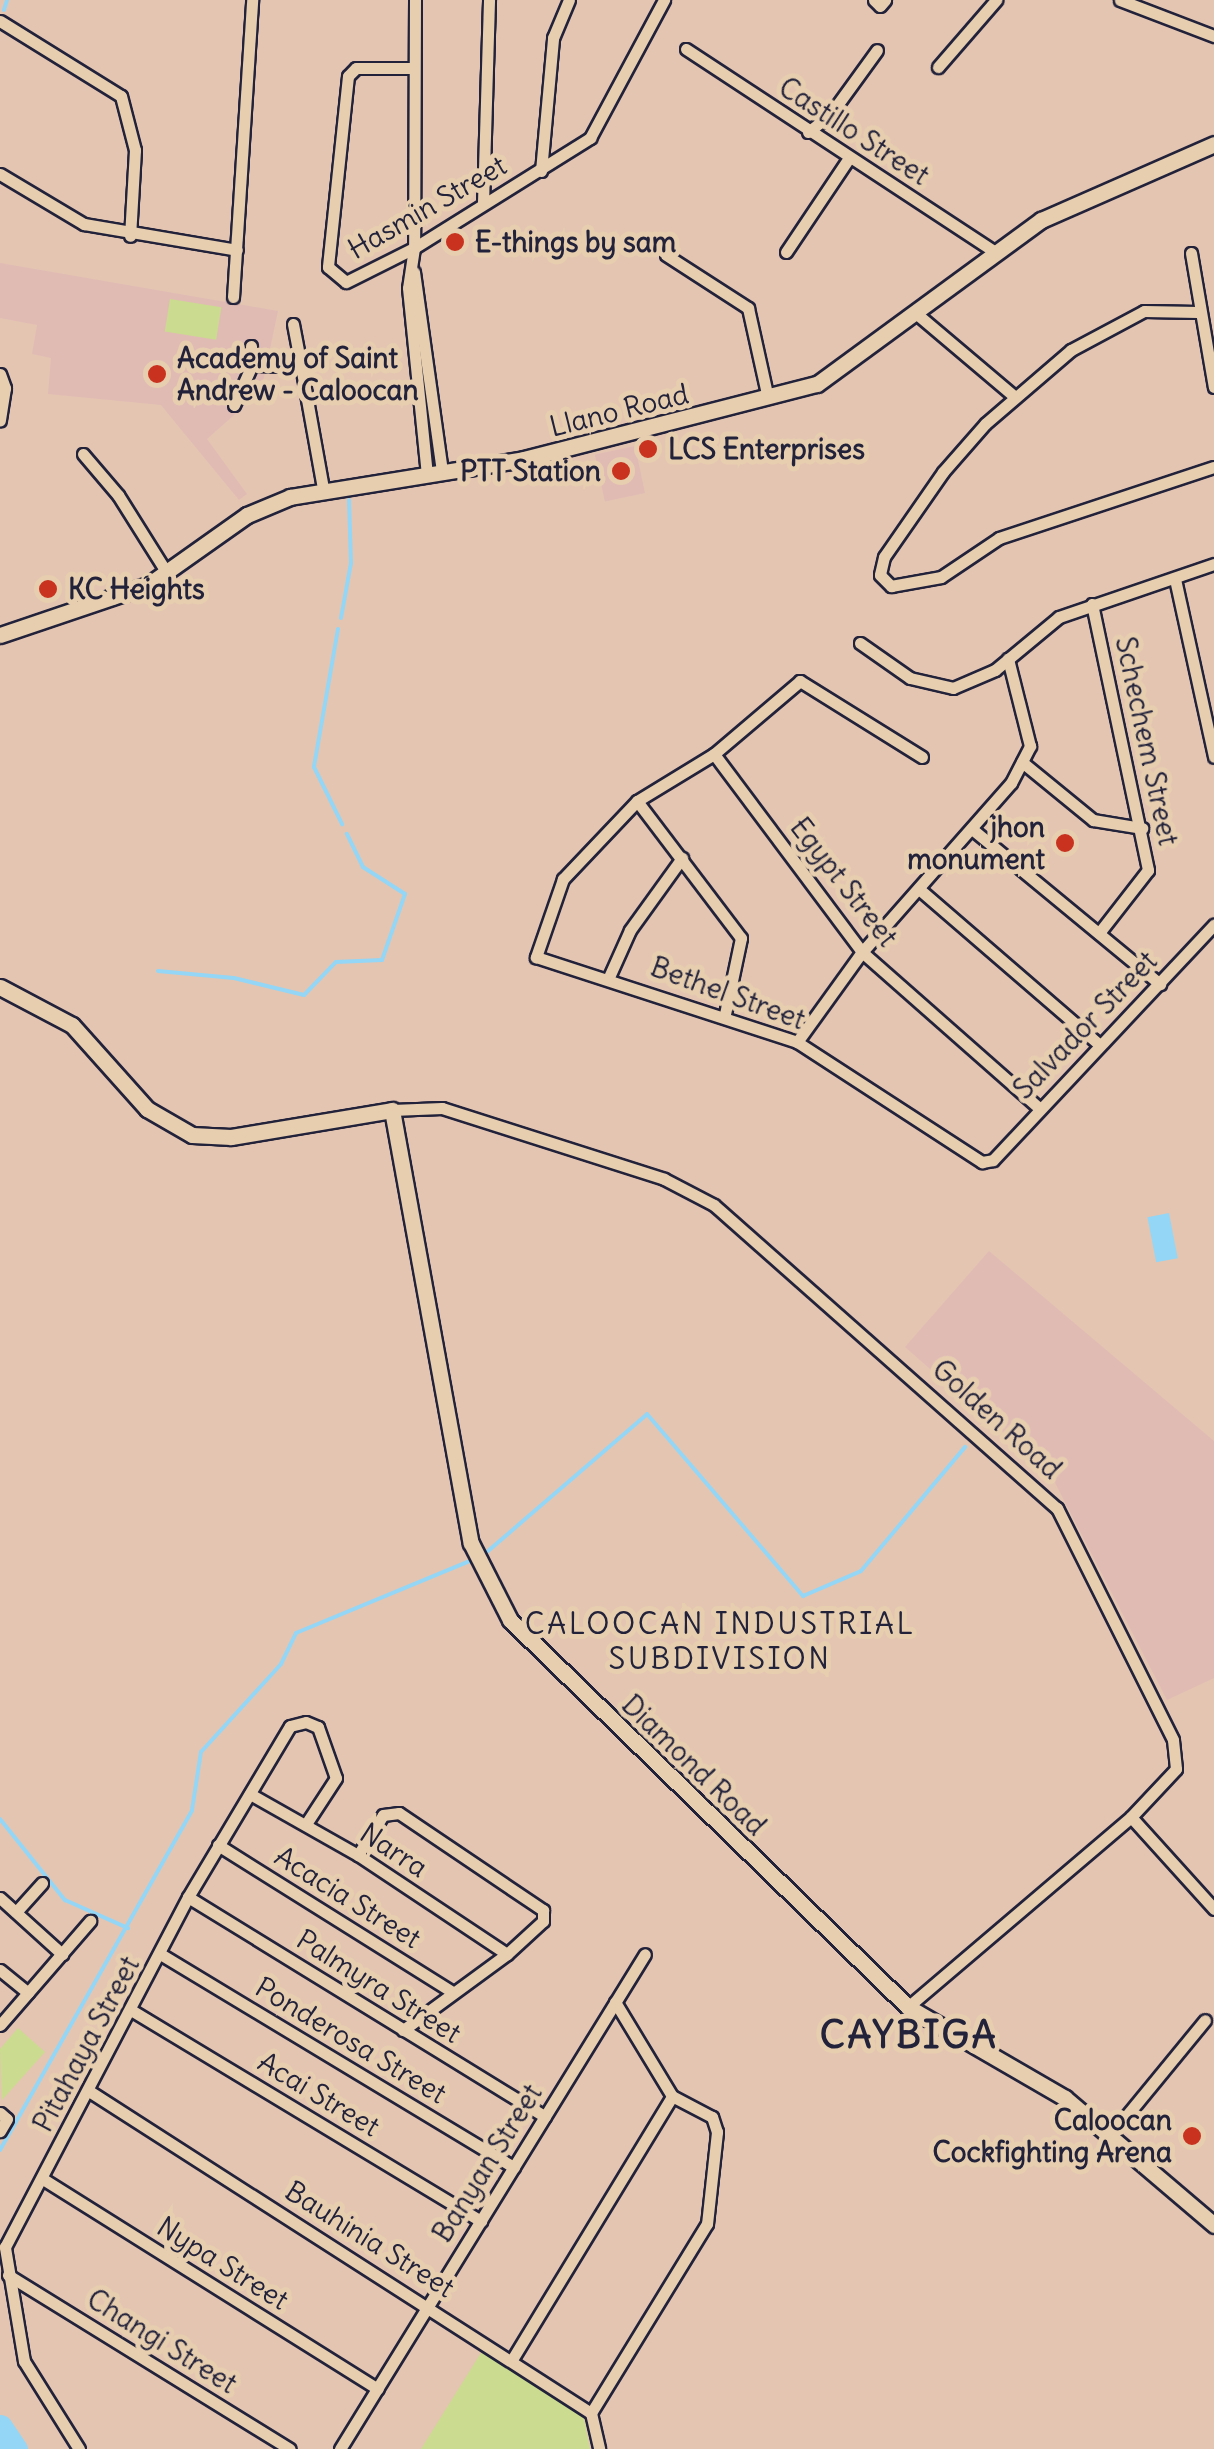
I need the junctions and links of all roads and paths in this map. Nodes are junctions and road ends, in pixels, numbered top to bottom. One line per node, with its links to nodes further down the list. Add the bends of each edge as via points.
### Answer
1 (252, 0): 23 (street)
2 (415, 0): 13 (street)
3 (489, 0): 20 (street)
4 (569, 0): 18 (street, via 554,38)
5 (664, 0): 18 (street, Hasmin Street, via 590,138)
6 (996, 0): 14 (street)
7 (1120, 0): 8 (street)
8 (1139, 3): 10 (street)
9 (0, 22): 21 (street, via 120,96 134,150)
10 (1214, 36)
11 (686, 49): 15 (street, Castillo Street)
12 (877, 50): 15 (street, via 830,115)
13 (410, 68): 22 (street); 22 (street, Hasmin Street, via 356,68 348,76 328,267 346,282)
14 (938, 68)
15 (808, 132): 17 (street, Castillo Street)
16 (1214, 144): 25 (main road, Llano Road, via 1041,220)
17 (849, 158): 24 (street); 25 (street, Castillo Street)
18 (541, 171): 20 (street, Hasmin Street)
19 (0, 174): 21 (street, via 59,212)
20 (483, 203): 22 (street, Hasmin Street)
21 (130, 236): 23 (street)
22 (414, 248): 43 (street)
23 (237, 250): 28 (street)
24 (786, 252)
25 (996, 253): 30 (main road, Llano Road)
26 (1190, 253): 29 (street)
27 (666, 255): 38 (street, via 748,308)
28 (233, 297)
29 (1198, 312): 36 (street); 37 (street, via 1144,311 1119,319)
30 (918, 314): 37 (street); 38 (main road, Llano Road, via 843,371)
31 (293, 324): 34 (street)
32 (251, 346): 33 (street)
33 (252, 365): 34 (street); 39 (street)
34 (302, 366): 44 (street)
35 (0, 374): 40 (street)
36 (1214, 387)
37 (1015, 397): 42 (street, via 912,515 884,557 884,582 900,586 941,577 1000,538)
38 (768, 398): 43 (main road, Llano Road, via 524,459)
39 (234, 405)
40 (0, 421)
41 (83, 454): 46 (street)
42 (1214, 467)
43 (434, 473): 44 (main road, Llano Road)
44 (323, 488): 46 (main road, Llano Road, via 254,511)
45 (1214, 564): 47 (street)
46 (167, 572): 49 (main road, Llano Road)
47 (1175, 578): 48 (street); 54 (street)
48 (1092, 604): 51 (street, via 1059,618); 57 (street, Schechem Street)
49 (0, 635)
50 (860, 643): 51 (street, via 910,678 952,688)
51 (1008, 660): 55 (street, via 1030,746)
52 (714, 754): 53 (street, via 800,681); 56 (street); 63 (street, Egypt Street)
53 (922, 757)
54 (1214, 757)
55 (1022, 762): 57 (street, via 1093,820); 58 (street)
56 (637, 801): 59 (street); 64 (street, Bethel Street, via 563,878 536,957)
57 (1142, 828): 62 (street, Schechem Street, via 1148,870)
58 (972, 829): 60 (street); 62 (street)
59 (682, 858): 64 (street, via 630,930); 67 (street, via 740,938)
60 (919, 890): 63 (street); 69 (street)
61 (1214, 926): 65 (street, Salvador Street)
62 (1099, 932): 65 (street)
63 (862, 952): 68 (street); 70 (street, Egypt Street)
64 (610, 977): 67 (street, Bethel Street)
65 (1160, 984): 69 (street, Salvador Street)
66 (0, 986): 71 (main road, via 72,1025 147,1109 192,1135 234,1137)
67 (725, 1014): 68 (street, Bethel Street)
68 (797, 1042): 72 (street, Bethel Street, via 982,1162)
69 (1100, 1045): 70 (street, Salvador Street)
70 (1039, 1108): 72 (street, Salvador Street)
71 (392, 1110): 74 (street, Golden Road, via 442,1108 664,1179 714,1205 1058,1508 1177,1754 1170,1782); 92 (main road, Diamond Road, via 476,1558 517,1628)
72 (993, 1160)
73 (250, 1794): 75 (street, Narra); 75 (street, Pitahaya Street, via 290,1726 318,1727 336,1778); 76 (street, Pitahaya Street)
74 (1131, 1817): 81 (street); 92 (street, Golden Road)
75 (306, 1824): 77 (street, Narra)
76 (218, 1845): 80 (street, Pitahaya Street); 89 (street, Acacia Street)
77 (358, 1855): 85 (street, Narra); 85 (street, via 383,1815 399,1813 519,1890 543,1910 544,1921)
78 (42, 1883): 82 (street)
79 (0, 1898): 82 (street)
80 (188, 1898): 87 (street, Pitahaya Street); 96 (street, Palmyra Street)
81 (1214, 1908)
82 (16, 1912): 84 (street)
83 (90, 1922): 84 (street)
84 (62, 1954): 90 (street)
85 (507, 1954): 89 (street)
86 (646, 1954): 91 (street, Banyan Street)
87 (162, 1955): 93 (street, Pitahaya Street); 103 (street, Ponderosa Street)
88 (0, 1970): 90 (street)
89 (452, 1992): 96 (street)
90 (28, 1993): 95 (street)
91 (615, 2002): 98 (street); 100 (street, Banyan Street)
92 (908, 2007): 102 (main road, Diamond Road, via 1066,2098)
93 (131, 2010): 97 (street, Pitahaya Street); 105 (street, Acai Street)
94 (1205, 2020): 102 (street)
95 (0, 2025)
96 (404, 2030): 100 (street, Palmyra Street)
97 (89, 2091): 104 (street, Pitahaya Street); 108 (street, Bauhinia Street)
98 (672, 2096): 109 (street); 111 (street, via 712,2117 717,2132 708,2224)
99 (0, 2113): 101 (street, via 7,2119)
100 (545, 2117): 103 (street, Banyan Street)
101 (0, 2131)
102 (1110, 2137): 106 (main road, Diamond Road)
103 (514, 2167): 105 (street, Banyan Street)
104 (42, 2179): 107 (street, Pitahaya Street, via 5,2247); 110 (street, Nypa Street)
105 (480, 2221): 108 (street, Banyan Street)
106 (1214, 2225)
107 (8, 2275): 112 (street, Pitahaya Street, via 24,2361); 113 (street, Changi Street)
108 (429, 2306): 109 (street, Bauhinia Street); 110 (street, Banyan Street)
109 (513, 2358): 111 (street, Bauhinia Street)
110 (378, 2388): 114 (street, Banyan Street)
111 (592, 2412): 115 (street)
112 (79, 2448)
113 (290, 2449)
114 (340, 2449)
115 (598, 2449)

